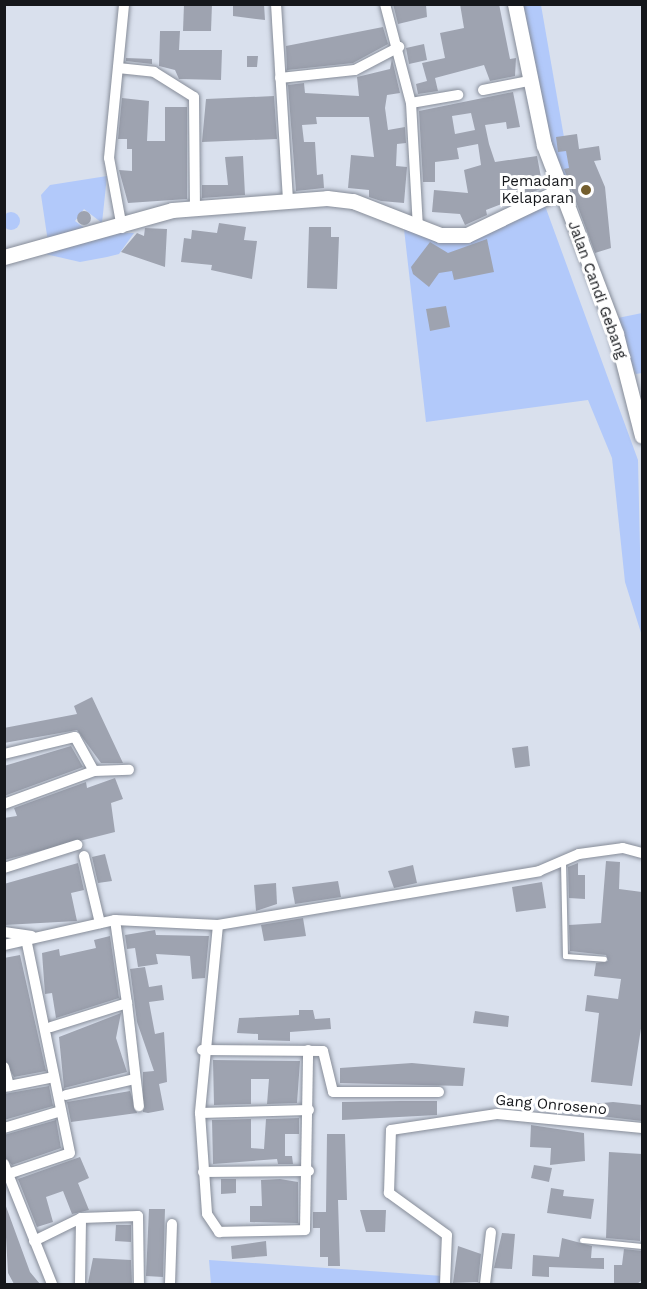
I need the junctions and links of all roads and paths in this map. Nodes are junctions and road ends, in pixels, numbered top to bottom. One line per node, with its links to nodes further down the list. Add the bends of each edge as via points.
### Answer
1 (124, 4): 6 (street)
2 (276, 4): 7 (street)
3 (385, 4): 5 (street)
4 (515, 4): 8 (street, Jalan Candi Gebang)
5 (399, 47): 7 (street, via 361,69); 11 (street)
6 (118, 68): 14 (street, via 154,72 193,95); 16 (street, via 110,158)
7 (280, 78): 13 (street)
8 (529, 81): 9 (street); 12 (street, Jalan Candi Gebang)
9 (483, 90)
10 (458, 95): 11 (street)
11 (411, 103): 15 (street)
12 (559, 191): 15 (street, via 467,235); 18 (street, Jalan Candi Gebang, via 616,334)
13 (288, 202): 14 (street); 15 (street, via 353,201)
14 (195, 210): 16 (street, via 172,210)
15 (418, 227)
16 (122, 228): 17 (street)
17 (4, 257)
18 (642, 436)
19 (4, 754): 21 (street, via 75,737)
20 (129, 770): 21 (street)
21 (94, 771): 22 (street)
22 (4, 804)
23 (78, 845): 27 (street)
24 (642, 853): 26 (street, via 623,848)
25 (84, 856): 29 (street)
26 (563, 860): 30 (street, via 539,871); 34 (lane, via 565,956)
27 (4, 868)
28 (115, 920): 29 (street); 30 (street); 35 (street)
29 (100, 923): 32 (street)
30 (218, 925): 37 (street, via 219,955)
31 (4, 932): 32 (street)
32 (29, 937): 33 (street); 40 (street)
33 (4, 945)
34 (604, 958)
35 (127, 1003): 36 (street); 41 (street)
36 (51, 1027)
37 (202, 1050): 38 (street); 48 (street)
38 (308, 1050): 43 (street, via 326,1053 333,1092); 46 (street)
39 (4, 1067): 42 (street)
40 (54, 1077): 42 (street); 47 (street)
41 (135, 1078): 44 (street); 45 (street)
42 (7, 1086)
43 (439, 1092)
44 (66, 1095)
45 (139, 1106)
46 (309, 1110): 48 (street); 52 (street)
47 (61, 1111): 49 (street); 51 (street, via 69,1156)
48 (200, 1113): 53 (street)
49 (4, 1128)
50 (642, 1128): 64 (street, Gang Onroseno, via 497,1114 391,1130 388,1191 447,1235)
51 (5, 1166): 58 (street)
52 (309, 1171): 53 (street); 53 (street, via 302,1233 219,1232 207,1214)
53 (203, 1172)
54 (81, 1218): 58 (street); 61 (street); 62 (street, via 140,1218)
55 (172, 1224): 63 (street)
56 (491, 1232): 65 (street)
57 (582, 1240): 59 (lane)
58 (34, 1241): 60 (street)
59 (642, 1246)
60 (52, 1284)
61 (80, 1284)
62 (139, 1284)
63 (170, 1284)
64 (446, 1284)
65 (484, 1284)

